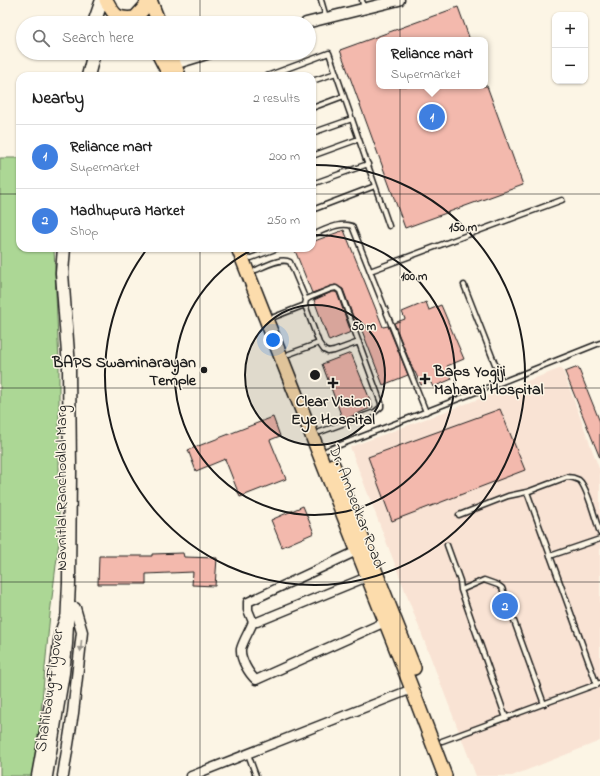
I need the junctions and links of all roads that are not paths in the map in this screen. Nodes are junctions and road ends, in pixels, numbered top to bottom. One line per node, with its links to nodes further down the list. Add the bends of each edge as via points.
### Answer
1 (102, 0): 7 (main road)
2 (106, 0): 8 (main road)
3 (149, 0): 9 (main road); 10 (main road)
4 (321, 0): 11 (lane)
5 (399, 0): 6 (street)
6 (363, 4): 11 (street)
7 (96, 16)
8 (115, 16)
9 (136, 16)
10 (156, 16)
11 (326, 17): 12 (street)
12 (316, 20)
13 (316, 58): 22 (lane, via 328,53)
14 (84, 60): 19 (main road)
15 (92, 60): 20 (main road)
16 (191, 60): 18 (street)
17 (309, 60): 21 (lane)
18 (172, 67)
19 (82, 72)
20 (89, 72)
21 (278, 72)
22 (336, 73): 23 (lane); 24 (lane)
23 (316, 80)
24 (344, 96): 25 (lane); 26 (lane)
25 (316, 106)
26 (352, 119): 27 (lane); 28 (lane)
27 (316, 132)
28 (359, 139): 29 (lane); 30 (lane)
29 (316, 155)
30 (368, 164): 31 (lane); 32 (lane)
31 (316, 183)
32 (375, 186): 34 (lane); 35 (lane)
33 (562, 200): 42 (lane)
34 (316, 208)
35 (389, 226)
36 (316, 234): 42 (lane, via 341,225 352,226)
37 (64, 252): 64 (main road, via 62,273 69,367)
38 (71, 252): 64 (main road, Navnitlal Ranchodlal Marg, via 69,273 76,367 77,470)
39 (240, 252): 60 (main road, Dr. Ambedkar Road)
40 (268, 252): 41 (lane)
41 (251, 259): 44 (lane, via 290,262); 46 (main road, Dr. Ambedkar Road)
42 (370, 270): 52 (lane)
43 (464, 285): 51 (lane)
44 (306, 300): 45 (lane); 47 (lane, via 331,289 336,288 340,291)
45 (305, 305): 46 (lane); 48 (lane)
46 (274, 317): 50 (main road, Dr. Ambedkar Road)
47 (359, 342): 48 (lane, via 328,352); 53 (lane, via 381,407 375,412)
48 (319, 343): 50 (lane)
49 (600, 344): 51 (lane)
50 (289, 354): 53 (main road, Dr. Ambedkar Road)
51 (502, 382): 52 (lane)
52 (426, 412): 54 (lane)
53 (320, 432): 54 (main road, Dr. Ambedkar Road)
54 (327, 450): 72 (main road, Dr. Ambedkar Road)
55 (528, 492): 56 (lane, via 508,496); 57 (lane, via 567,477 578,480 584,487); 61 (lane)
56 (459, 515)
57 (600, 533)
58 (600, 539): 61 (lane)
59 (447, 545): 63 (lane)
60 (357, 551): 62 (main road, Dr. Ambedkar Road); 65 (street, via 248,602)
61 (550, 556): 68 (lane)
62 (367, 577): 65 (street); 66 (main road, Dr. Ambedkar Road)
63 (461, 590): 70 (lane, via 484,580 502,588); 71 (lane)
64 (71, 609): 67 (main road, Shahibaug Flyover); 74 (street, via 60,633 56,676); 77 (street, one-way to 77, via 82,632 74,713)
65 (253, 622): 66 (street, via 241,650 249,673 256,680)
66 (385, 622): 69 (main road, Dr. Ambedkar Road)
67 (69, 644): 75 (main road, Shahibaug Flyover); 76 (main road, Shahibaug Flyover, via 69,674)
68 (598, 684): 70 (lane)
69 (412, 689): 73 (street); 80 (main road, Dr. Ambedkar Road)
70 (544, 704): 71 (lane)
71 (506, 718): 72 (lane)
72 (442, 742): 81 (main road, Dr. Ambedkar Road)
73 (248, 754): 78 (street); 79 (lane)
74 (37, 776)
75 (46, 776)
76 (52, 776)
77 (63, 776)
78 (191, 776)
79 (256, 776)
80 (445, 776)
81 (454, 776)

